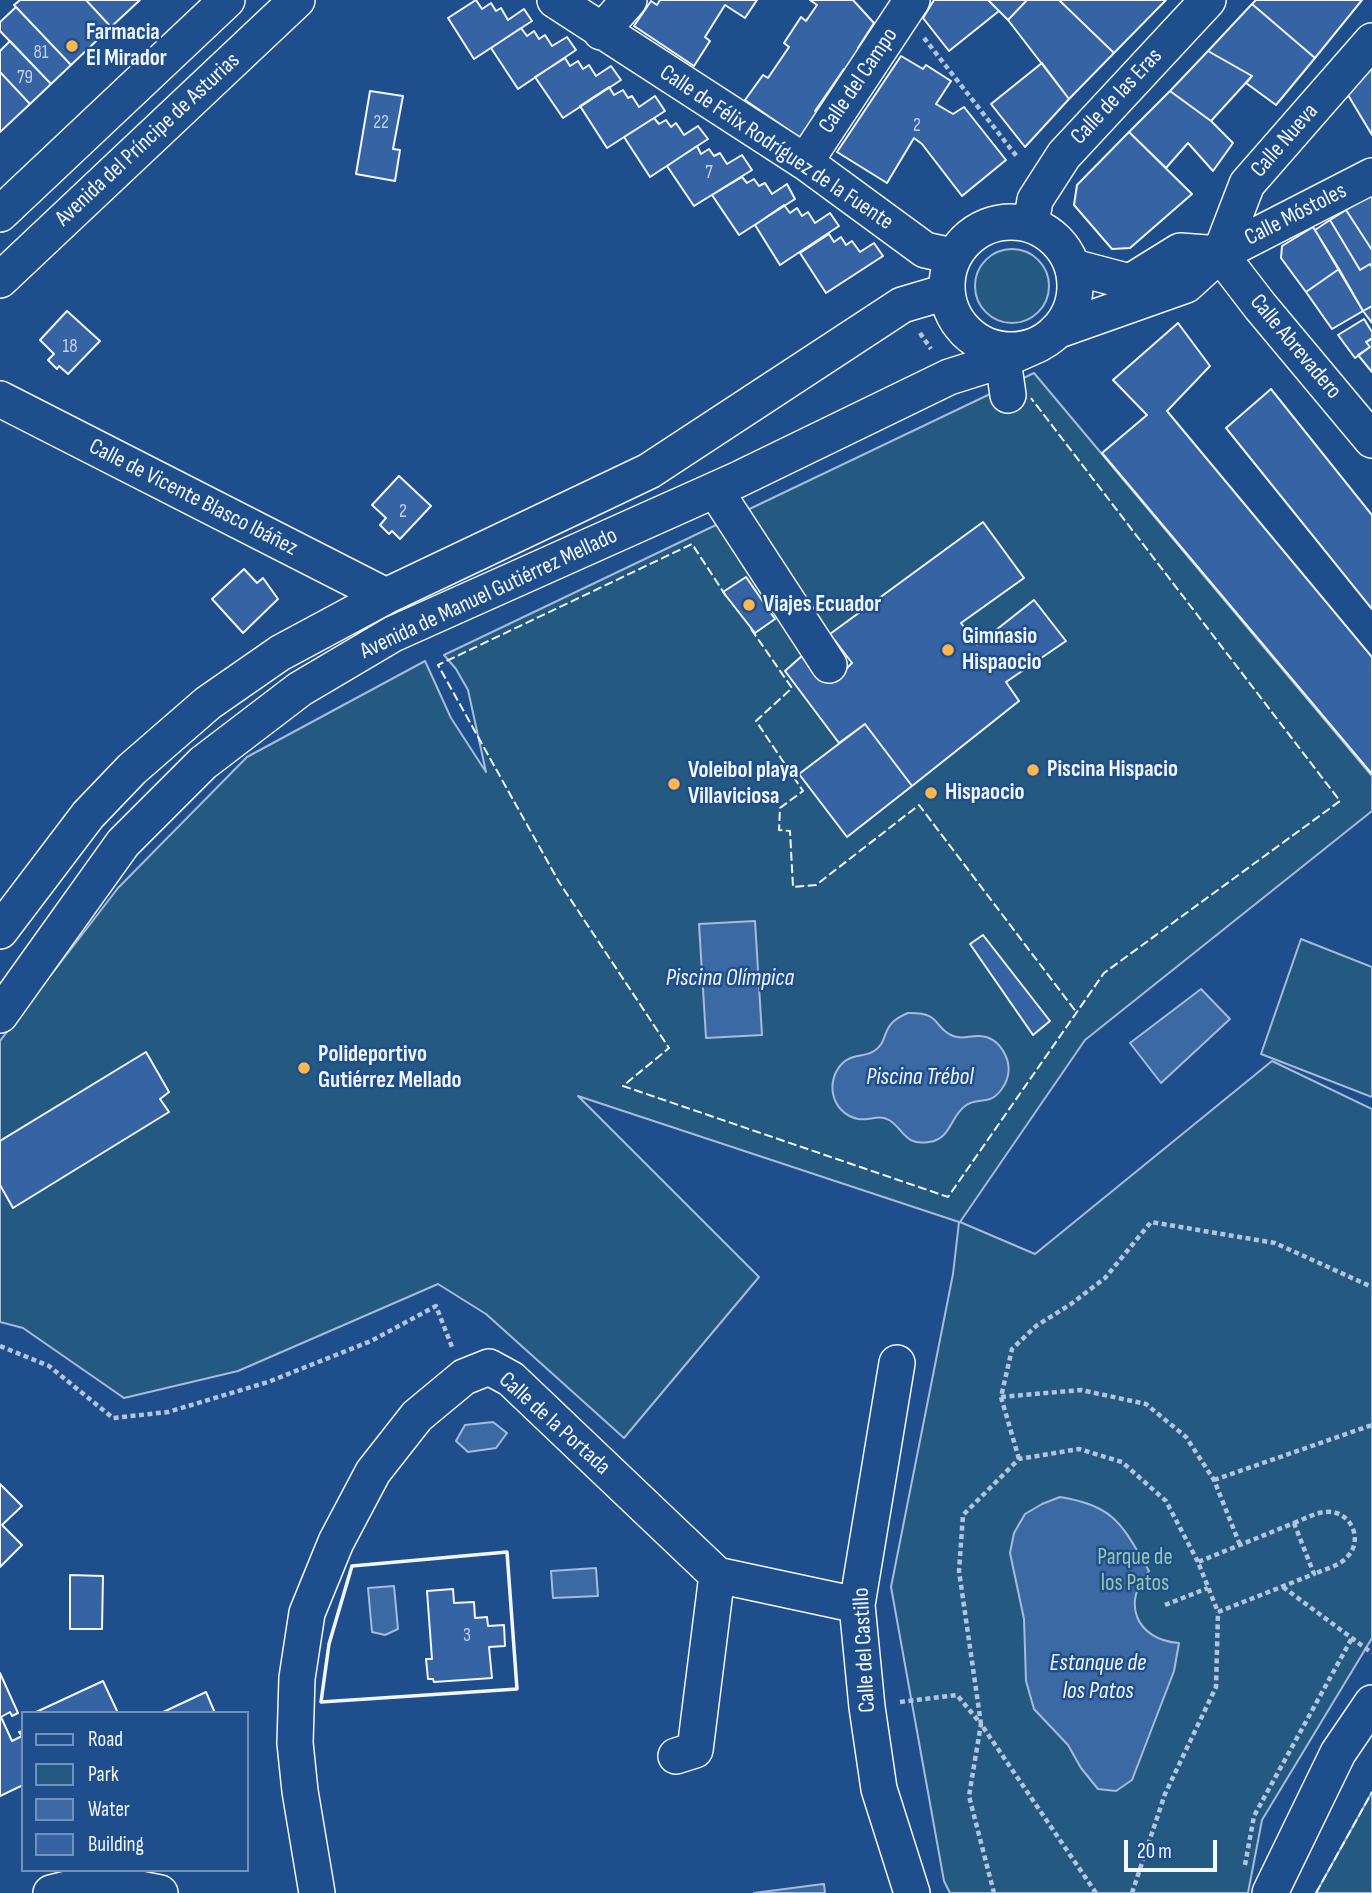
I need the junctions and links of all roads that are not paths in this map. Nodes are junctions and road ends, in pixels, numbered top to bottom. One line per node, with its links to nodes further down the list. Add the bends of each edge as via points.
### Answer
1 (227, 0): 12 (street, Avenida del Príncipe de Asturias)
2 (297, 0): 16 (street, Avenida del Príncipe de Asturias)
3 (555, 0): 7 (street, Calle de Félix Rodríguez de la Fuente)
4 (629, 0): 7 (street)
5 (1208, 0): 11 (street, Calle de las Eras, via 1064,155)
6 (908, 7): 9 (street, Calle del Campo)
7 (601, 32): 9 (street, Calle de Félix Rodríguez de la Fuente)
8 (1372, 41): 13 (street, Calle Nueva, via 1247,184)
9 (805, 162): 14 (street, Calle de Félix Rodríguez de la Fuente, via 925,250)
10 (1372, 176): 13 (street, Calle Móstoles)
11 (1033, 212): 14 (street, via 986,226 963,241); 15 (street, via 1064,248)
12 (0, 214)
13 (1220, 254): 15 (street, via 1180,251 1130,282); 18 (street, Calle Nueva, via 1186,285); 22 (street, Calle Abrevadero)
14 (953, 256): 17 (street)
15 (1073, 267): 18 (street, via 1073,301 1067,317)
16 (0, 280)
17 (946, 292): 18 (street, via 963,329 979,342 1019,350); 23 (street, Avenida de Manuel Gutiérrez Mellado, via 902,305)
18 (1048, 338): 19 (street, Avenida de Manuel Gutiérrez Mellado)
19 (1003, 360): 20 (street); 24 (street, Avenida de Manuel Gutiérrez Mellado, via 949,377)
20 (1008, 395)
21 (0, 399): 26 (street, Calle de Vicente Blasco Ibáñez)
22 (1372, 440)
23 (649, 471): 25 (street); 26 (street, Avenida de Manuel Gutiérrez Mellado)
24 (715, 490): 25 (street, Avenida de Manuel Gutiérrez Mellado); 27 (street)
25 (667, 511): 29 (street, Avenida de Manuel Gutiérrez Mellado, via 393,635 300,689 203,763 123,844)
26 (386, 596): 28 (street, Avenida de Manuel Gutiérrez Mellado, via 280,653 208,703 132,769 88,815)
27 (829, 666)
28 (0, 931)
29 (0, 1015)
30 (897, 1363): 32 (street, Calle del Castillo)
31 (717, 1574): 32 (street); 34 (street, via 695,1750); 37 (street, Calle de la Portada, via 511,1379 489,1367 464,1377 417,1416 373,1472 336,1542 307,1613 295,1743)
32 (858, 1605): 38 (street, Calle del Castillo, via 879,1790)
33 (1372, 1703): 39 (street, via 1339,1753)
34 (676, 1756)
35 (51, 1893): 36 (street, via 99,1881)
36 (160, 1893)
37 (317, 1893)
38 (912, 1893)
39 (1270, 1893)

